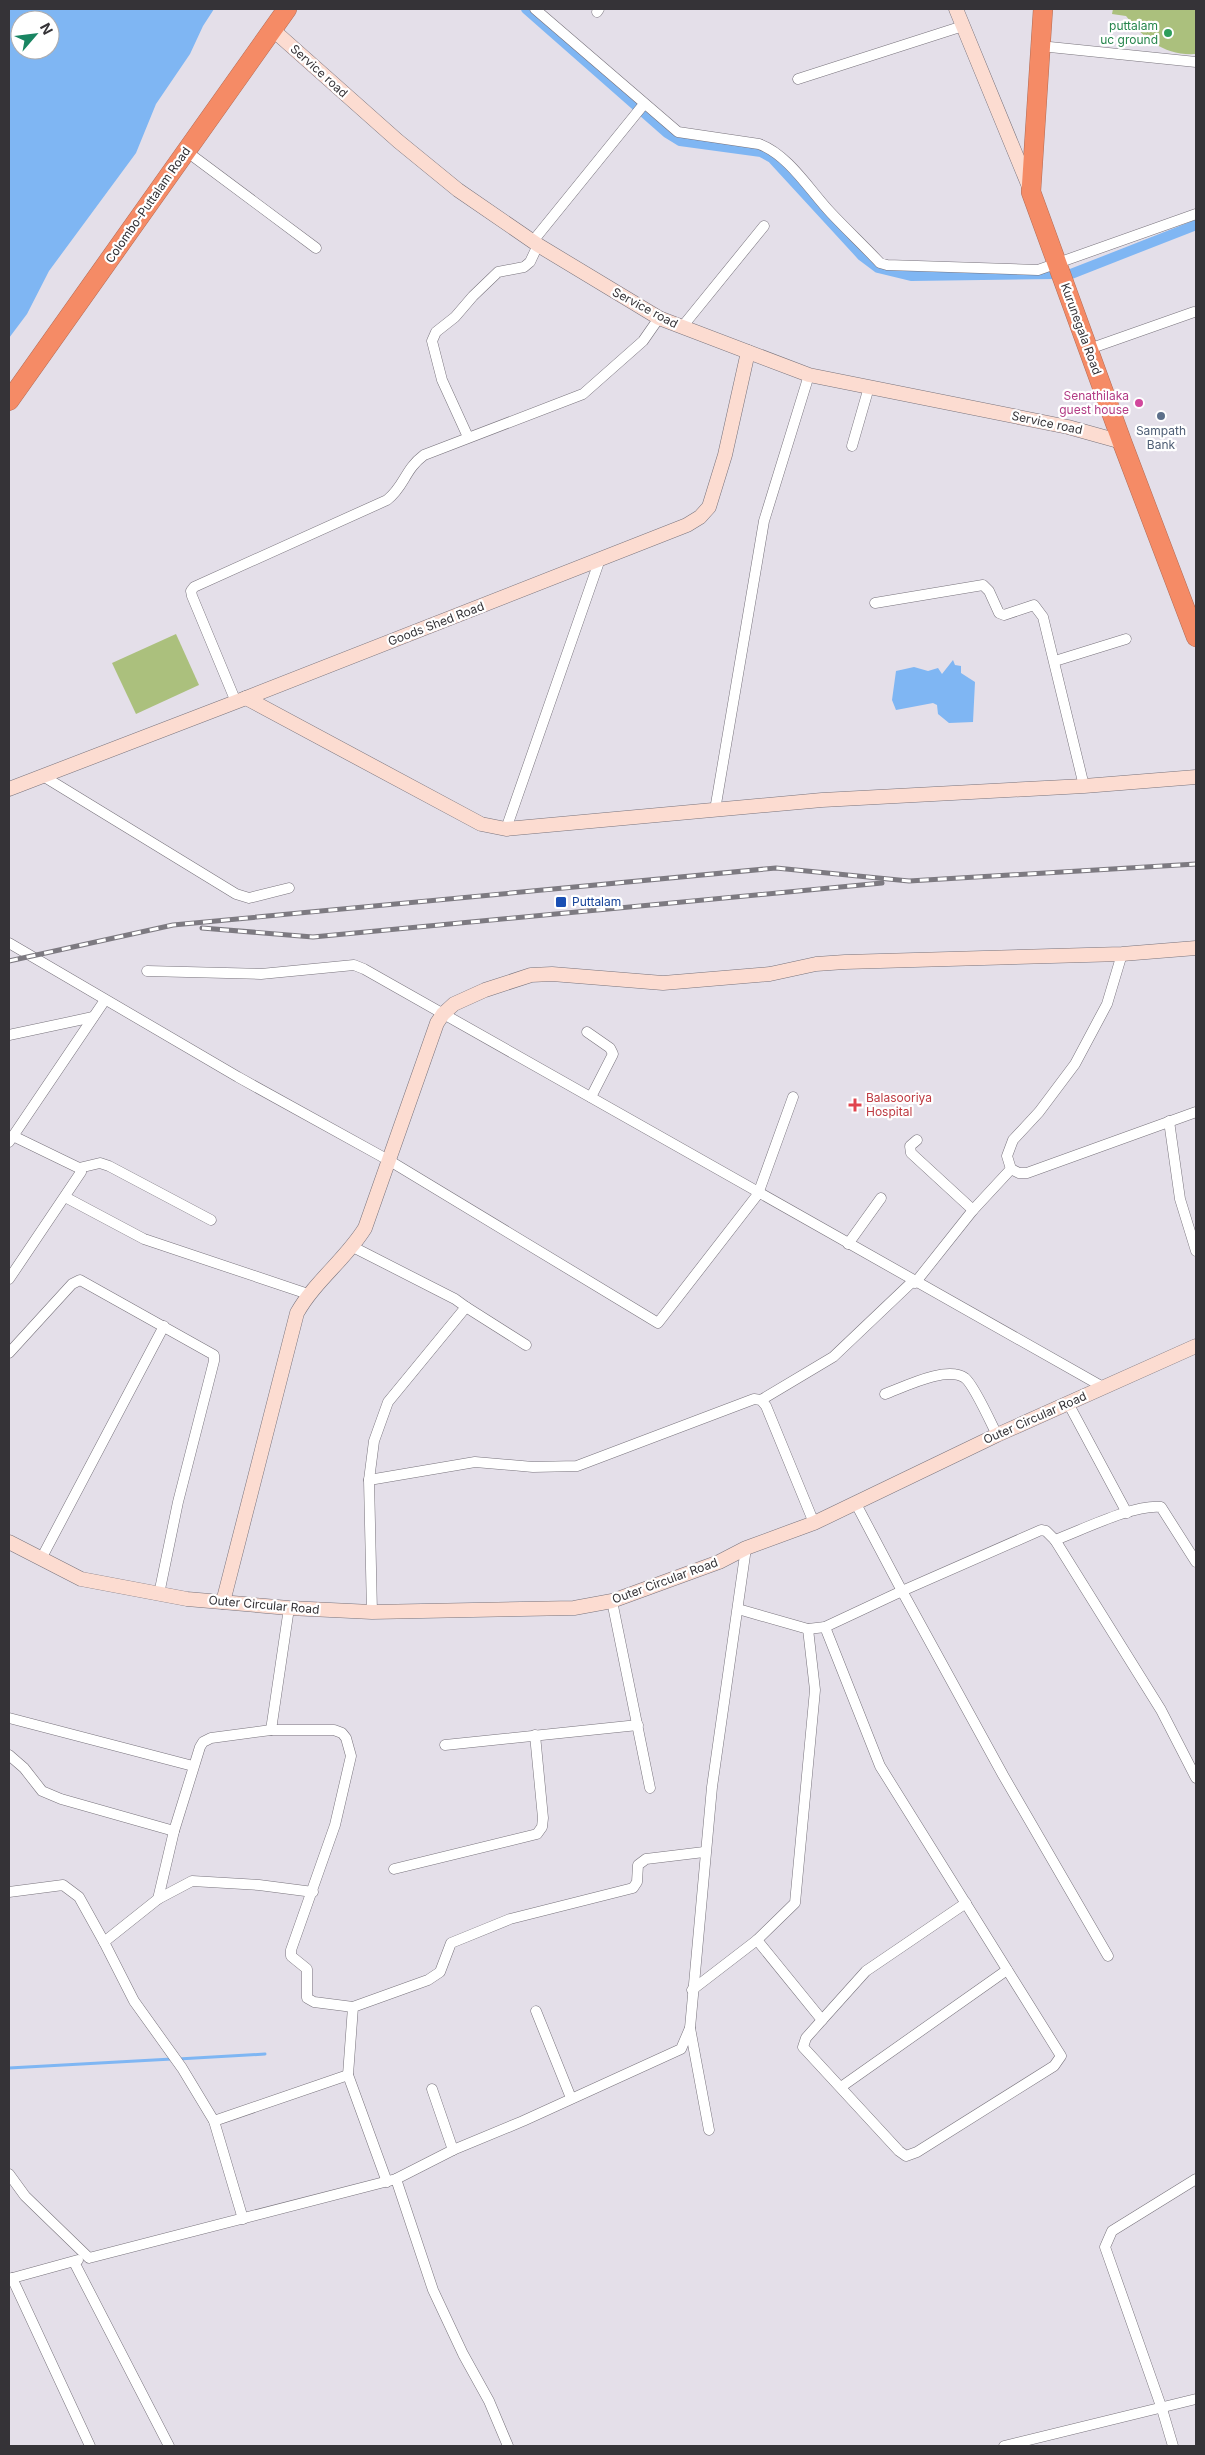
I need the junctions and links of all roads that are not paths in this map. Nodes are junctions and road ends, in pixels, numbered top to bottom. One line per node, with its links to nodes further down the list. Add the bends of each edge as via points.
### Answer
1 (287, 9): 6 (highway, Colombo-Puttalam Road)
2 (535, 9): 10 (street)
3 (956, 9): 5 (street)
4 (1043, 9): 7 (highway, Kurunegala Road)
5 (963, 26): 9 (street); 12 (street)
6 (272, 29): 11 (highway, Colombo-Puttalam Road); 15 (street, Service road, via 458,190)
7 (1040, 46): 8 (street); 12 (highway, Kurunegala Road)
8 (1196, 62)
9 (798, 79)
10 (643, 105): 15 (street); 17 (street, via 678,132 769,148 880,263 1020,270)
11 (186, 151): 16 (street); 25 (highway, Colombo-Puttalam Road)
12 (1032, 192): 17 (highway, Kurunegala Road)
13 (1196, 214): 17 (street)
14 (764, 226): 20 (street)
15 (535, 243): 19 (street, Service road); 26 (street, via 530,262 524,267 498,272 436,332 432,341 442,380)
16 (316, 248)
17 (1058, 265): 21 (highway, Kurunegala Road)
18 (1194, 312): 21 (street)
19 (659, 318): 20 (street, Service road); 26 (street, via 643,341 583,394)
20 (682, 327): 22 (street, Service road)
21 (1089, 349): 27 (highway, Kurunegala Road)
22 (748, 352): 23 (street, Service road); 29 (street, Goods Shed Road, via 725,455 709,507 686,525)
23 (808, 375): 24 (street, Service road); 40 (street, via 764,520)
24 (869, 387): 27 (street, Service road, via 1068,427); 28 (street)
25 (9, 401)
26 (468, 437): 35 (street, via 424,455 411,465 396,493 387,500 190,591)
27 (1122, 442): 31 (highway, Kurunegala Road)
28 (852, 446)
29 (600, 559): 35 (street, Goods Shed Road); 41 (street)
30 (875, 602): 34 (street, via 983,585 999,613 1004,615 1034,605 1037,608 1043,617)
31 (1191, 610): 32 (highway, Kurunegala Road)
32 (1196, 637)
33 (1126, 639): 34 (street)
34 (1055, 661): 38 (street)
35 (241, 700): 36 (street, Goods Shed Road); 41 (street, via 481,824)
36 (43, 776): 39 (street, Goods Shed Road); 42 (street, via 236,894 249,898)
37 (1196, 777): 38 (street)
38 (1084, 786): 40 (street, via 822,800)
39 (9, 789)
40 (716, 810): 41 (street)
41 (506, 829)
42 (289, 888)
43 (9, 943): 47 (street)
44 (1196, 948): 45 (street)
45 (1122, 954): 48 (street, via 845,962 816,964 770,974 663,983 531,975 485,990 454,1004); 60 (street, via 1107,1004 1075,1064 1013,1140 1006,1156)
46 (147, 970): 48 (street, via 261,974 354,965)
47 (105, 1000): 49 (street); 58 (street)
48 (443, 1014): 52 (street); 58 (street, via 437,1023)
49 (94, 1017): 51 (street); 56 (street)
50 (587, 1032): 52 (street, via 610,1048 613,1054)
51 (9, 1035)
52 (590, 1097): 61 (street)
53 (793, 1097): 61 (street)
54 (1196, 1112): 55 (street)
55 (1169, 1121): 60 (street, via 1027,1173); 68 (street, via 1180,1199)
56 (11, 1139): 59 (street)
57 (917, 1140): 64 (street, via 910,1146 911,1153)
58 (390, 1161): 61 (street, via 658,1323); 67 (street, via 366,1228)
59 (79, 1168): 62 (street, via 79,1177); 65 (street, via 100,1163 109,1166)
60 (1011, 1168): 64 (street)
61 (758, 1194): 66 (street)
62 (65, 1197): 69 (street); 71 (street, via 144,1239)
63 (880, 1198): 66 (street)
64 (973, 1210): 70 (street)
65 (212, 1220)
66 (848, 1244): 70 (street)
67 (353, 1247): 71 (street); 72 (street)
68 (1196, 1251)
69 (9, 1279)
70 (914, 1282): 77 (street); 79 (street, via 832,1357)
71 (308, 1294): 94 (street, via 297,1313)
72 (466, 1307): 74 (street); 82 (street, via 388,1402 374,1440)
73 (164, 1326): 76 (street, via 80,1280 72,1284); 89 (street); 92 (street, via 210,1352 214,1355 214,1362 178,1502)
74 (526, 1345)
75 (1196, 1346): 77 (street, Outer Circular Road)
76 (9, 1353)
77 (1103, 1387): 80 (street, Outer Circular Road)
78 (885, 1394): 81 (street, via 946,1372 957,1374 966,1379)
79 (761, 1400): 82 (street, via 754,1399 577,1466 533,1467 475,1462); 85 (street)
80 (1068, 1403): 81 (street, Outer Circular Road); 84 (street)
81 (997, 1435): 83 (street, Outer Circular Road)
82 (369, 1480): 97 (street)
83 (855, 1502): 85 (street, Outer Circular Road); 91 (street)
84 (1127, 1513): 86 (street); 90 (street, via 1150,1506 1161,1507)
85 (814, 1523): 88 (street, Outer Circular Road)
86 (1055, 1540): 91 (street, via 1041,1530); 107 (street, via 1162,1710)
87 (9, 1542): 89 (street, Outer Circular Road)
88 (746, 1548): 93 (street, Outer Circular Road, via 720,1562); 96 (street)
89 (41, 1559): 92 (street, Outer Circular Road, via 81,1579)
90 (1196, 1562)
91 (902, 1591): 98 (street); 118 (street)
92 (159, 1594): 94 (street, Outer Circular Road)
93 (612, 1601): 97 (street, Outer Circular Road, via 574,1608); 101 (street)
94 (222, 1602): 95 (street, Outer Circular Road)
95 (289, 1608): 97 (street, Outer Circular Road); 102 (street)
96 (738, 1609): 99 (street); 110 (street)
97 (372, 1612)
98 (825, 1627): 99 (street); 115 (street, via 880,1766)
99 (808, 1629): 116 (street, via 815,1690 795,1903)
100 (9, 1718): 106 (street)
101 (638, 1725): 103 (street); 108 (street)
102 (271, 1730): 106 (street, via 210,1738 203,1742); 113 (street, via 334,1730 342,1733 350,1746 351,1756 335,1825)
103 (536, 1736): 104 (street); 111 (street, via 543,1818 537,1834)
104 (445, 1745)
105 (9, 1755): 109 (street, via 42,1791)
106 (193, 1766): 109 (street)
107 (1196, 1778)
108 (650, 1788)
109 (174, 1831): 114 (street)
110 (704, 1852): 120 (street); 121 (street, via 646,1859 638,1865 637,1882 633,1888 510,1919 451,1943 440,1972 428,1980)
111 (394, 1869)
112 (9, 1892): 117 (street, via 63,1885 79,1897)
113 (313, 1892): 114 (street, via 192,1881); 121 (street, via 291,1956 307,1970 307,1998 314,2002)
114 (158, 1899): 117 (street)
115 (966, 1903): 119 (street); 123 (street, via 866,1971)
116 (757, 1940): 120 (street); 123 (street)
117 (104, 1942): 129 (street, via 134,2002 182,2068)
118 (1108, 1956)
119 (1007, 1970): 126 (street); 126 (street, via 1061,2056 1054,2066 906,2156)
120 (692, 1990): 124 (street)
121 (353, 2007): 125 (street)
122 (536, 2011): 128 (street)
123 (822, 2020): 126 (street, via 806,2038 803,2047 810,2058)
124 (690, 2028): 128 (street, via 681,2048); 130 (street)
125 (348, 2075): 129 (street); 134 (street)
126 (841, 2087)
127 (432, 2089): 131 (street)
128 (571, 2098): 131 (street)
129 (214, 2122): 135 (street)
130 (709, 2130)
131 (453, 2150): 134 (street)
132 (9, 2174): 136 (street, via 25,2196)
133 (1196, 2179): 140 (street, via 1112,2231 1104,2247)
134 (392, 2180): 135 (street); 143 (street, via 433,2290 463,2354 490,2400)
135 (243, 2219): 136 (street)
136 (89, 2258): 137 (street)
137 (74, 2262): 138 (street); 142 (street)
138 (10, 2278): 141 (street)
139 (1196, 2399): 140 (street)
140 (1162, 2409): 144 (street); 145 (street)
141 (90, 2446)
142 (169, 2446)
143 (508, 2446)
144 (1004, 2446)
145 (1173, 2446)

